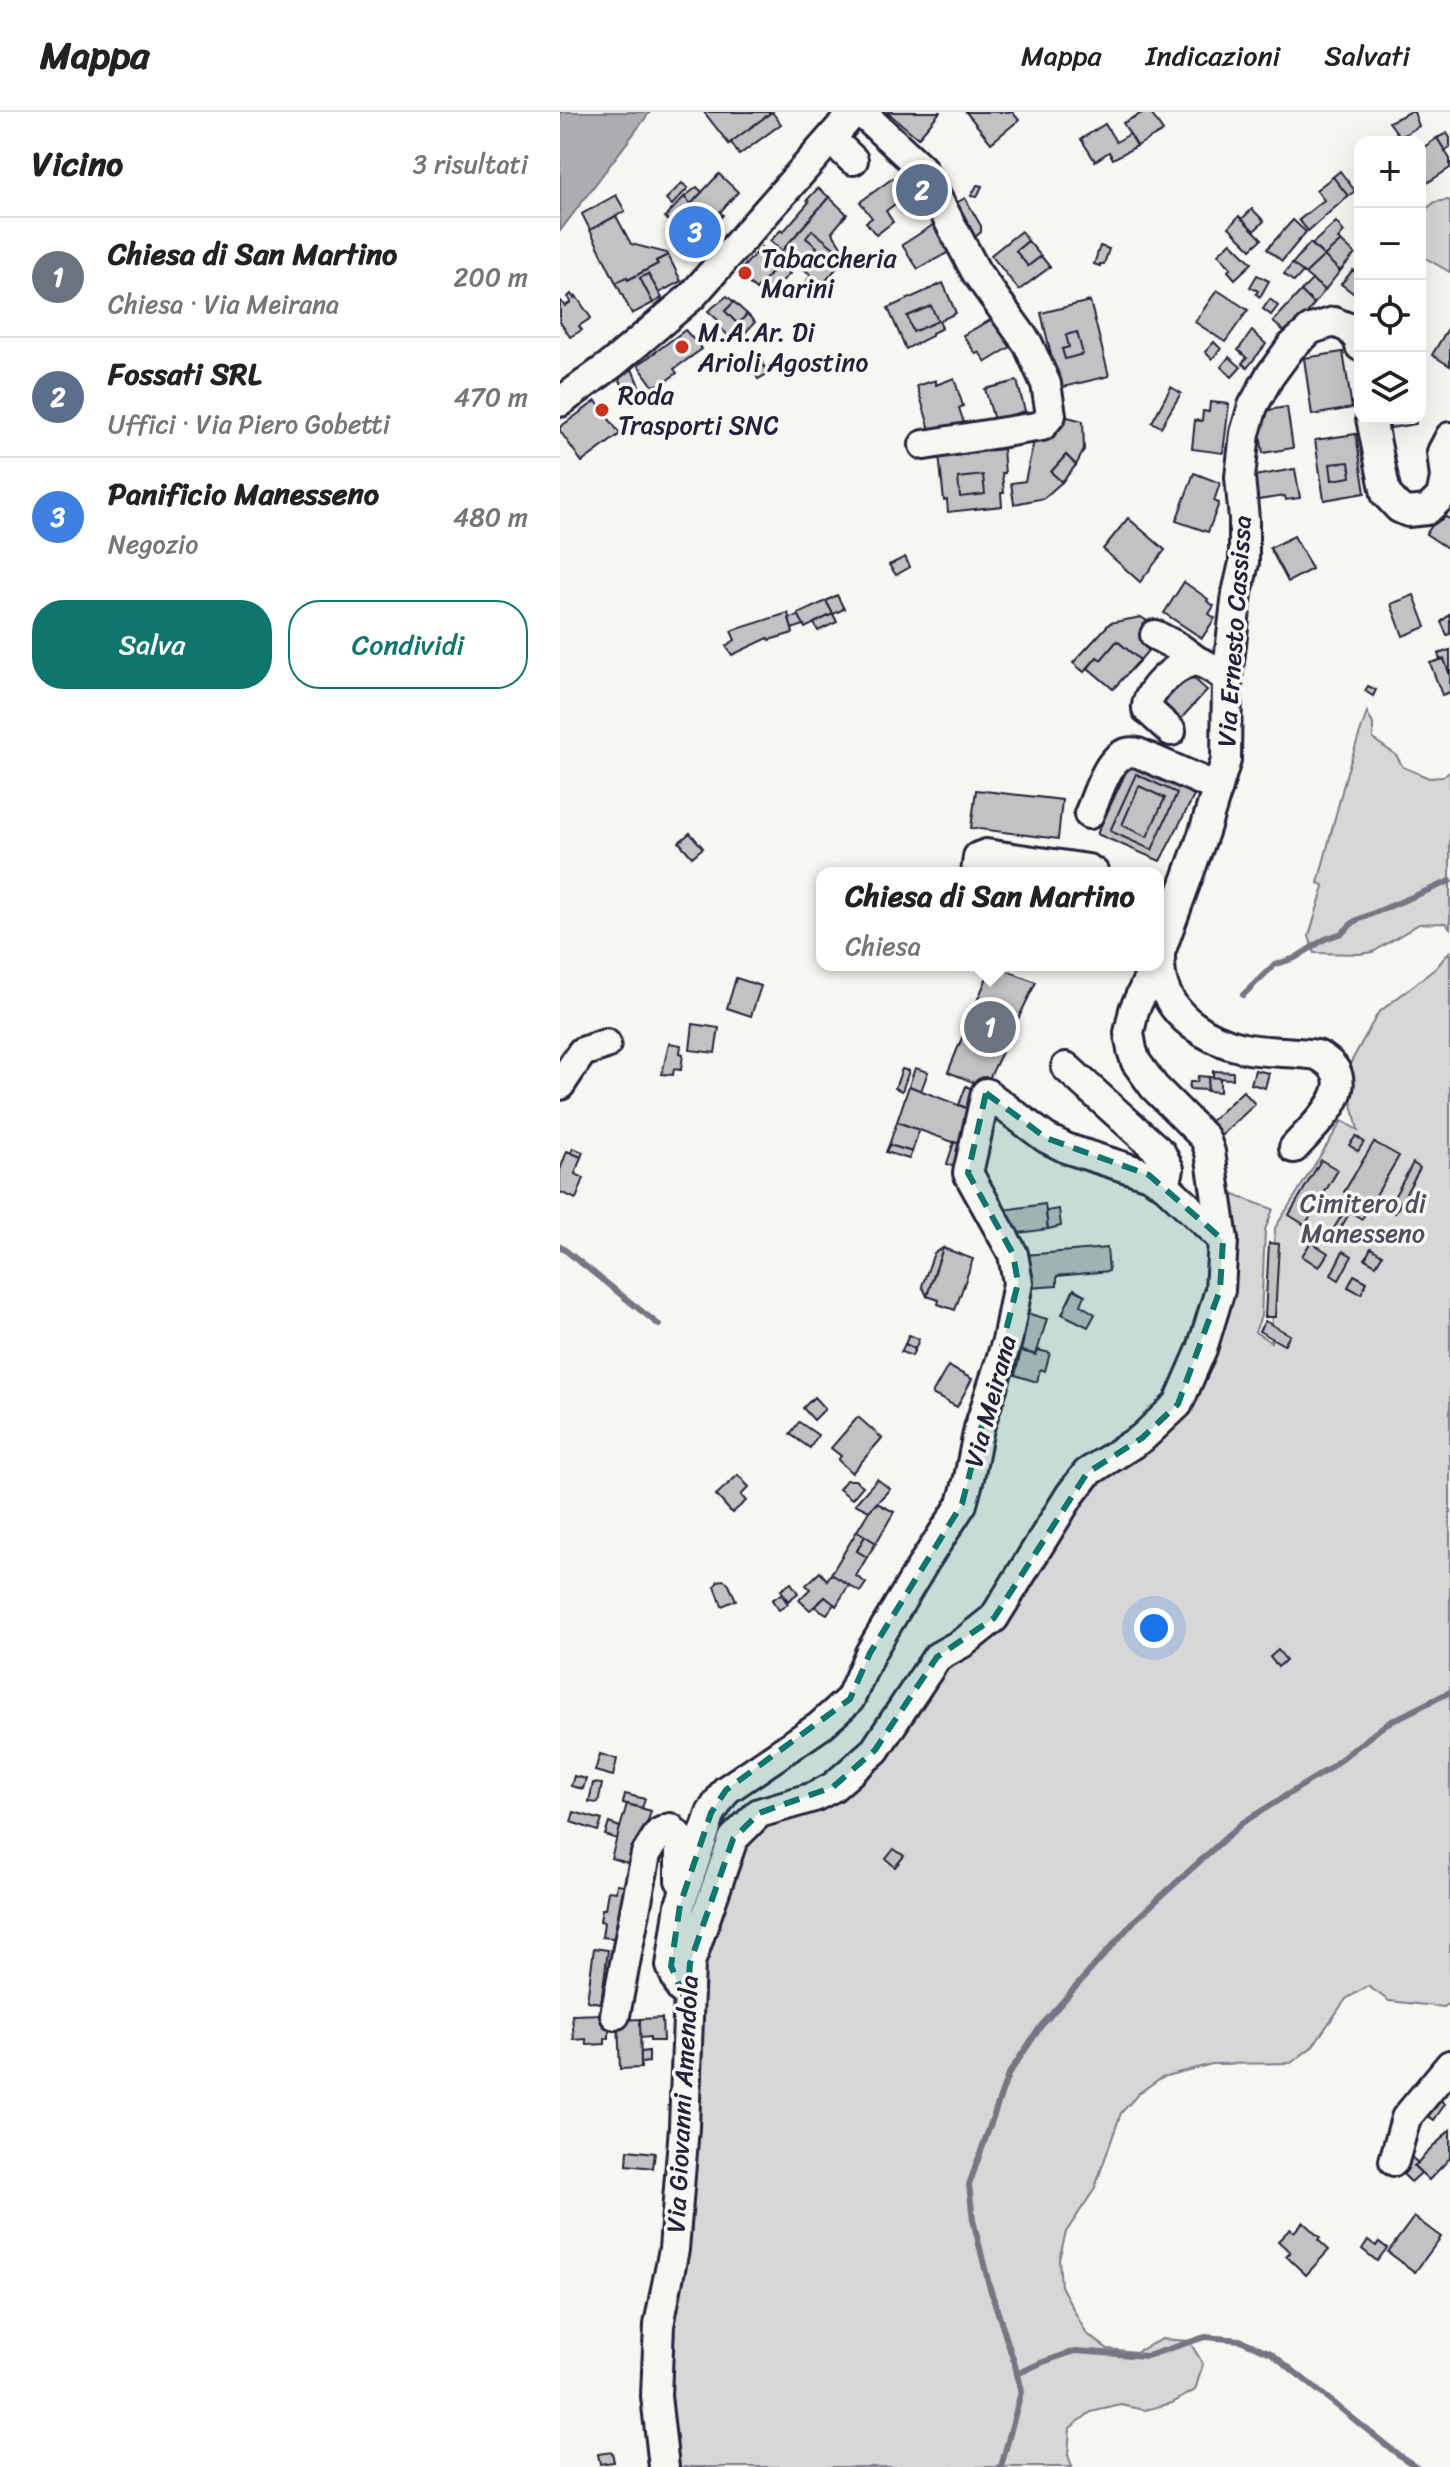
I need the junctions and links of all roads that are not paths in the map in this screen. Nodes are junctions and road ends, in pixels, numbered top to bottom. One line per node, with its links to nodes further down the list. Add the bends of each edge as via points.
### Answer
1 (854, 112): 3 (street)
2 (861, 112): 9 (street, via 921,168 976,272 1028,344 1046,384 1051,415 1042,426)
3 (831, 139): 4 (street); 6 (street, via 692,296)
4 (853, 160)
5 (1354, 334): 13 (street, Via Ernesto Cassissa, via 1334,322 1311,329 1291,347 1253,406 1240,477 1244,563)
6 (560, 402)
7 (1372, 424): 10 (street, via 1386,494 1399,508 1417,512 1435,504)
8 (1450, 437): 10 (street, via 1442,452)
9 (924, 445)
10 (1447, 475)
11 (1155, 635): 12 (street)
12 (1197, 661): 13 (street); 14 (street, via 1183,663 1145,704)
13 (1227, 678): 15 (street, Via Ernesto Cassissa, via 1226,760)
14 (1171, 731)
15 (1218, 788): 16 (street, via 1128,750 1111,765); 19 (street, Via Ernesto Cassissa)
16 (1089, 814)
17 (977, 867): 18 (street, via 978,857 986,854)
18 (1074, 867)
19 (1164, 931)
20 (1149, 971): 27 (street, Via Ernesto Cassissa, via 1129,1033 1132,1050 1142,1073 1205,1138)
21 (1156, 971): 25 (street, via 1191,1026 1211,1038 1244,1048 1317,1055 1334,1067 1336,1098)
22 (606, 1044): 24 (street, via 582,1052)
23 (1066, 1067): 26 (street, via 1161,1153 1169,1169)
24 (560, 1085)
25 (1294, 1148)
26 (1165, 1185): 27 (street, Via Meirana); 28 (street, Via Meirana, via 1046,1138 986,1093 968,1173 1013,1254 1018,1283 962,1504 870,1653 850,1699 820,1726 726,1790 711,1813)
27 (1223, 1240): 29 (street, Via Giovanni Amendola, via 1220,1290 1178,1404 1142,1438 1087,1473 994,1618 937,1657 875,1750 833,1787 759,1813 733,1839 690,1963)
28 (680, 1905): 29 (street, Via Meirana, via 671,1966); 30 (street, Via Meirana, via 680,1838 670,1828 659,1833 646,1854)
29 (687, 2004): 33 (street, Via Giovanni Amendola, via 674,2249 659,2325 656,2396)
30 (615, 2015)
31 (1450, 2065): 32 (street, via 1406,2118)
32 (1394, 2161)
33 (664, 2467)

